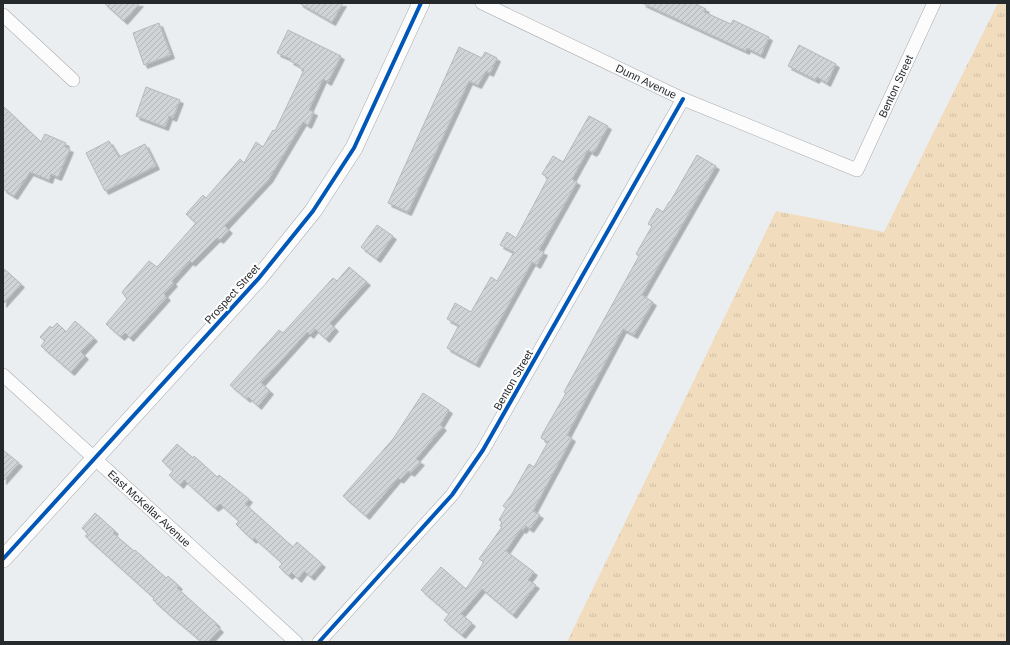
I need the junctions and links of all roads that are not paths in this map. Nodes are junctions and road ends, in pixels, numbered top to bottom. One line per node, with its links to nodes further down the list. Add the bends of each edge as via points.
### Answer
1 (421, 3): 9 (street, Prospect Street, via 354,148 313,211 259,278)
2 (482, 3): 6 (street, Dunn Avenue)
3 (934, 3): 7 (street, Benton Street)
4 (3, 15): 5 (street)
5 (73, 80)
6 (682, 99): 7 (street, Dunn Avenue); 12 (street, Benton Street, via 484,450 452,495)
7 (857, 170)
8 (3, 375): 9 (street, East McKellar Avenue)
9 (94, 458): 10 (street, Prospect Street); 11 (street, East McKellar Avenue)
10 (3, 559)
11 (296, 642)
12 (319, 642)

